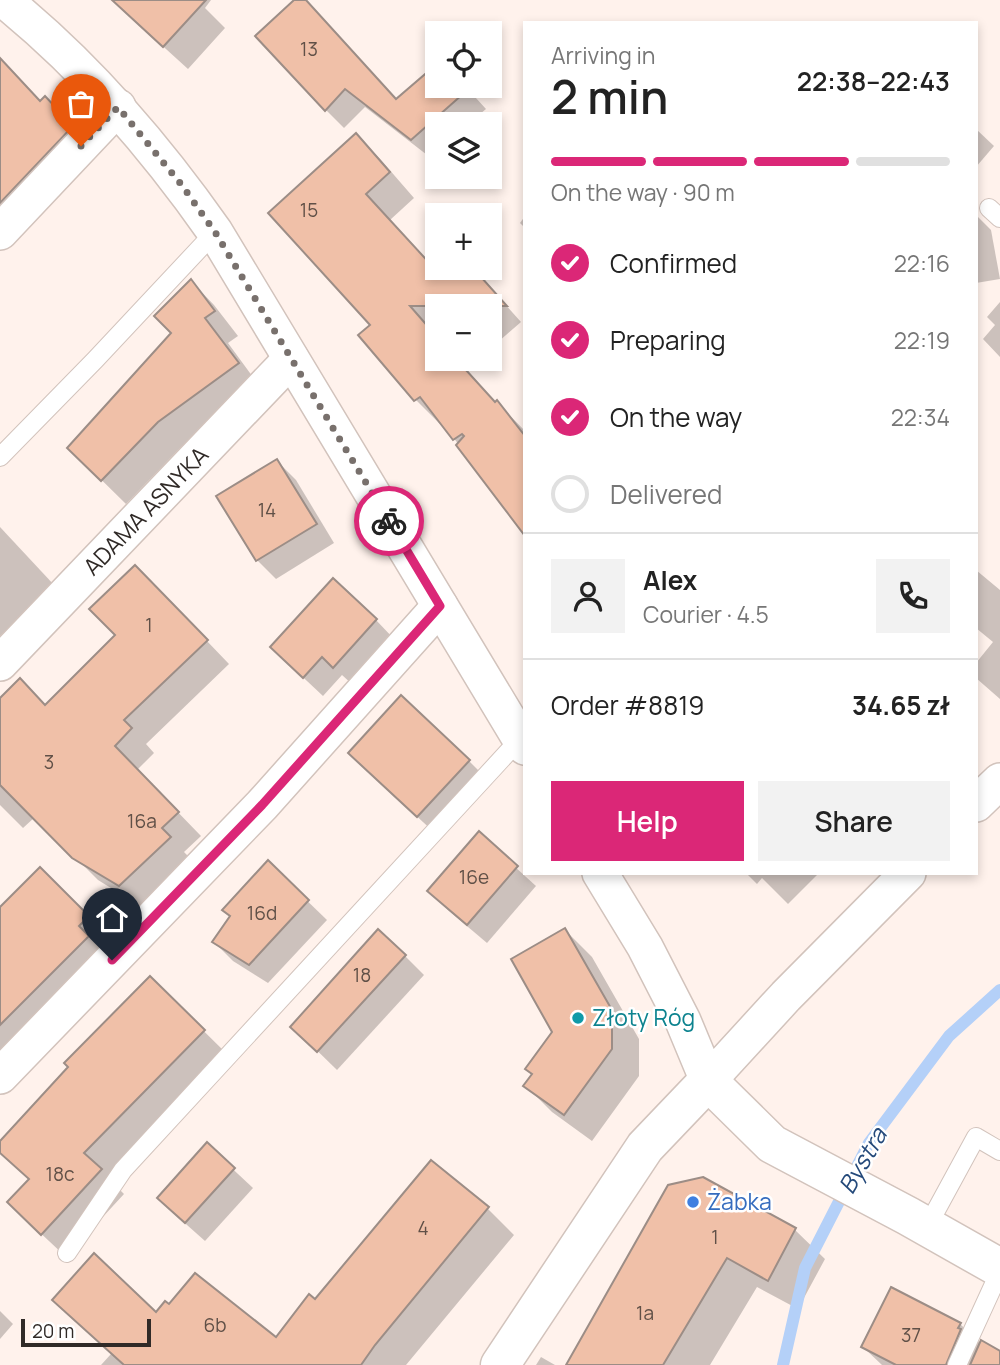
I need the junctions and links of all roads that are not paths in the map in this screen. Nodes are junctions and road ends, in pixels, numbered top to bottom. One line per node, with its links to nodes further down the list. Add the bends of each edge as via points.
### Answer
1 (4, 0): 2 (street)
2 (118, 107): 3 (street); 4 (street)
3 (0, 232)
4 (215, 232): 5 (street); 6 (lane)
5 (291, 359): 7 (street); 8 (street, ADAMA ASNYKA)
6 (0, 457)
7 (440, 606): 9 (street); 14 (street, via 262,805)
8 (0, 663)
9 (523, 743): 18 (lane, via 122,1170)
10 (1000, 780): 11 (street)
11 (978, 802)
12 (601, 875): 15 (street, via 645,947)
13 (906, 875): 15 (street)
14 (0, 1076)
15 (708, 1082): 17 (street, via 772,1144); 20 (street, via 645,1147)
16 (1000, 1151): 17 (lane, via 976,1138)
17 (918, 1222): 19 (street)
18 (67, 1253)
19 (1000, 1269): 21 (lane)
20 (500, 1365)
21 (957, 1365)

